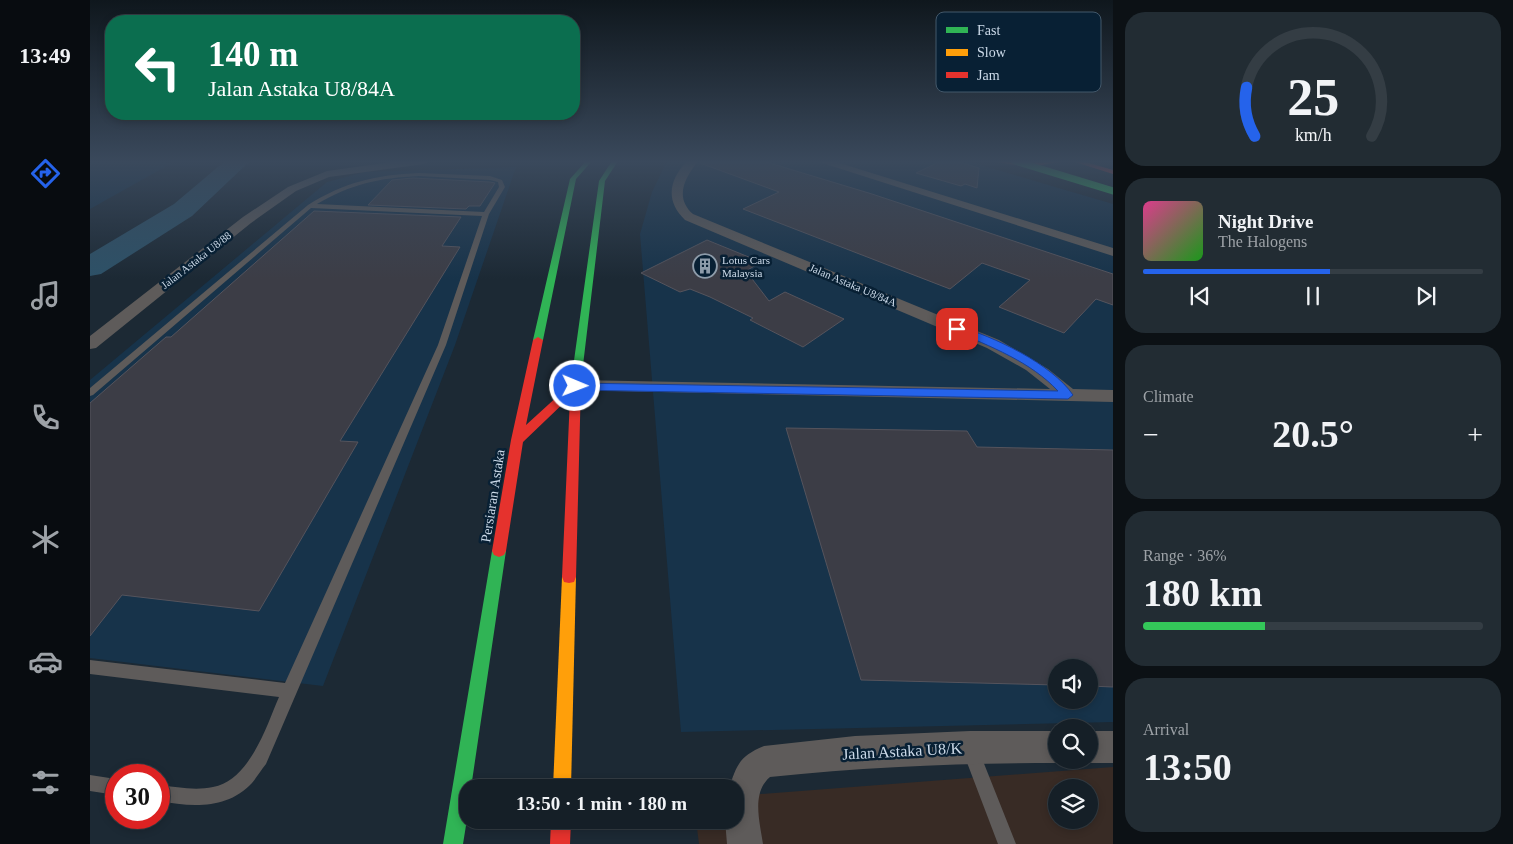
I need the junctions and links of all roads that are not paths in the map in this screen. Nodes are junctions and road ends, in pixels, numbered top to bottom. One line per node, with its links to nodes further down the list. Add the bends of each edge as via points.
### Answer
1 (275, 200): 11 (street, Jalan Astaka U8/88)
2 (318, 200): 8 (lane)
3 (494, 200): 9 (lane)
4 (568, 200): 16 (main road, Persiaran Astaka)
5 (599, 200): 12 (main road)
6 (676, 200): 14 (street, Jalan Astaka U8/84A, via 688,217 993,344 1032,364)
7 (947, 200): 10 (street)
8 (310, 206): 9 (lane); 13 (lane)
9 (486, 214): 18 (lane, via 442,345)
10 (1113, 252)
11 (90, 344)
12 (575, 386): 14 (street); 16 (main road); 23 (main road)
13 (90, 393)
14 (1068, 395): 15 (street)
15 (1113, 396)
16 (517, 440): 28 (main road, Persiaran Astaka)
17 (90, 667): 18 (lane)
18 (290, 691): 26 (lane, via 260,758 243,780 217,796 194,799)
19 (970, 748): 20 (street, Jalan Astaka U8/K); 30 (street, Jalan Astaka U8/K, via 855,752 764,762 751,772 740,805); 31 (lane)
20 (1048, 748)
21 (1098, 748): 22 (street)
22 (1113, 748)
23 (562, 779)
24 (90, 783): 25 (lane)
25 (105, 785)
26 (170, 796)
27 (561, 829): 29 (main road)
28 (453, 844)
29 (560, 844)
30 (745, 844)
31 (1007, 844)

